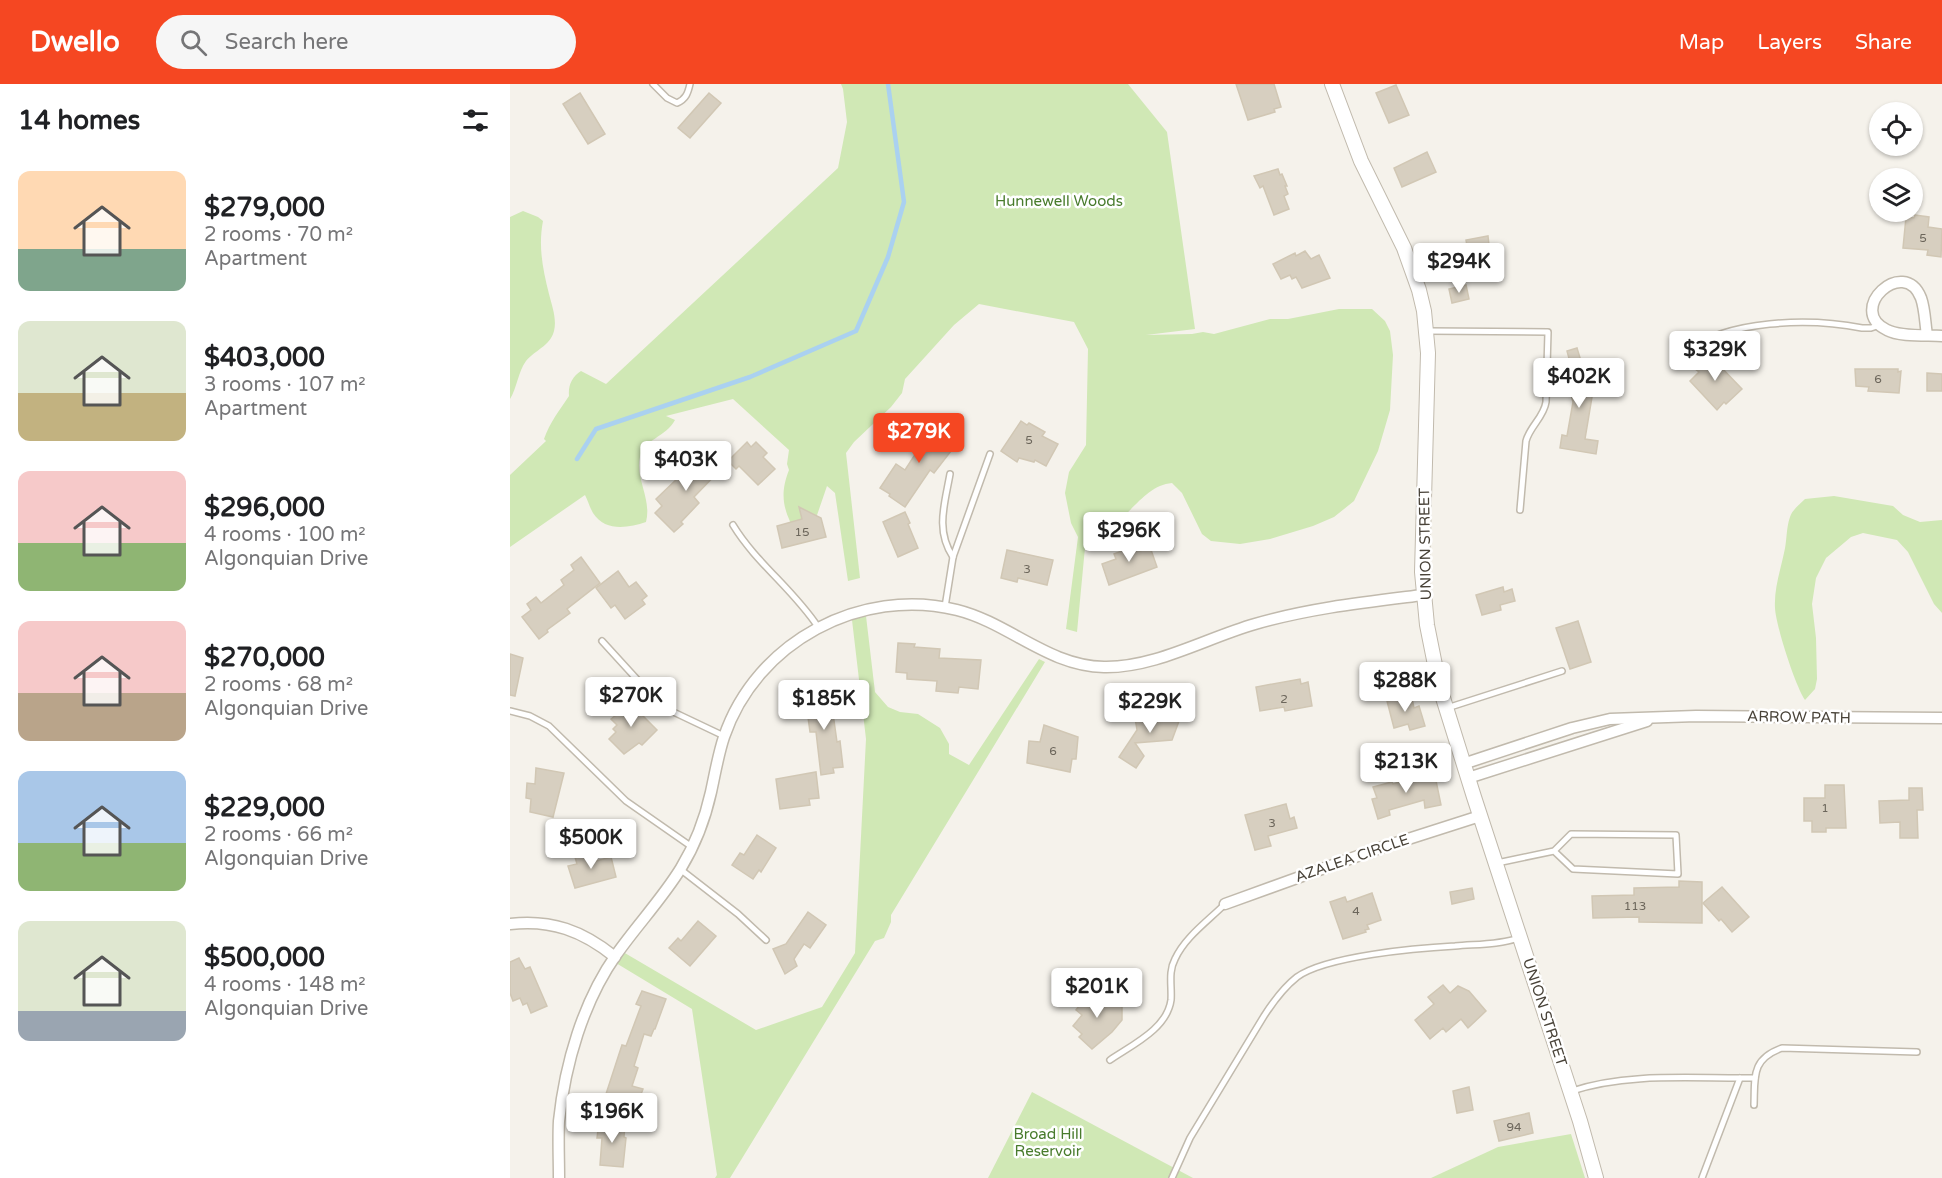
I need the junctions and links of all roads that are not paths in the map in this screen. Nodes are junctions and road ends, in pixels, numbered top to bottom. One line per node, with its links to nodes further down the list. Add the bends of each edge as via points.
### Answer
1 (653, 84): 2 (lane, via 677,103 688,93)
2 (690, 84)
3 (1332, 84): 5 (street, UNION STREET, via 1361,161 1412,268)
4 (1880, 325): 6 (street, via 1895,333); 6 (street, via 1875,318 1874,299 1885,286 1901,283 1909,285 1921,298); 8 (lane, via 1862,328 1809,321 1749,327 1702,340)
5 (1427, 331): 11 (lane, via 1548,332 1545,410 1528,432); 14 (street, UNION STREET)
6 (1927, 335): 7 (street)
7 (1942, 336)
8 (1684, 353)
9 (990, 454): 13 (lane)
10 (950, 474): 13 (lane, via 942,522 945,542)
11 (1520, 510)
12 (733, 525): 16 (lane)
13 (953, 557): 15 (lane)
14 (1423, 595): 15 (street, via 1302,612 1213,637 1147,662 1102,667 1058,658 979,617); 19 (street, UNION STREET)
15 (945, 607): 16 (street, via 873,608)
16 (818, 627): 23 (street, via 784,650 760,673)
17 (602, 641): 23 (lane, via 666,708)
18 (1562, 671): 19 (lane)
19 (1446, 709): 24 (street, UNION STREET)
20 (510, 711): 27 (lane, via 549,726 626,801)
21 (1656, 718): 22 (street, ARROW PATH); 24 (street, ARROW PATH, via 1590,723); 25 (street, ARROW PATH)
22 (1942, 718)
23 (724, 736): 27 (street, via 706,812)
24 (1463, 764): 25 (street, UNION STREET)
25 (1468, 778): 26 (street, UNION STREET)
26 (1480, 816): 29 (street, UNION STREET); 31 (street, AZALEA CIRCLE)
27 (692, 847): 30 (street)
28 (1554, 851): 28 (lane, via 1571,834 1676,835 1678,874 1573,869); 29 (lane)
29 (1496, 863): 33 (street, UNION STREET)
30 (680, 869): 34 (lane); 35 (street)
31 (1225, 904): 37 (lane, via 1186,942 1173,961 1171,999 1163,1019)
32 (510, 924): 35 (street, via 563,927 591,938)
33 (1521, 938): 40 (street, UNION STREET); 43 (lane, via 1347,959 1297,977 1264,1016 1190,1138)
34 (766, 940)
35 (615, 957): 42 (street, via 579,1031 569,1066 559,1125)
36 (1917, 1052): 39 (lane, via 1782,1048 1761,1059)
37 (1110, 1060)
38 (1740, 1078): 39 (lane); 40 (lane, via 1623,1080); 45 (lane)
39 (1755, 1078): 41 (lane)
40 (1570, 1091): 44 (street, UNION STREET)
41 (1755, 1105)
42 (559, 1178)
43 (1172, 1178)
44 (1596, 1178)
45 (1702, 1178)

